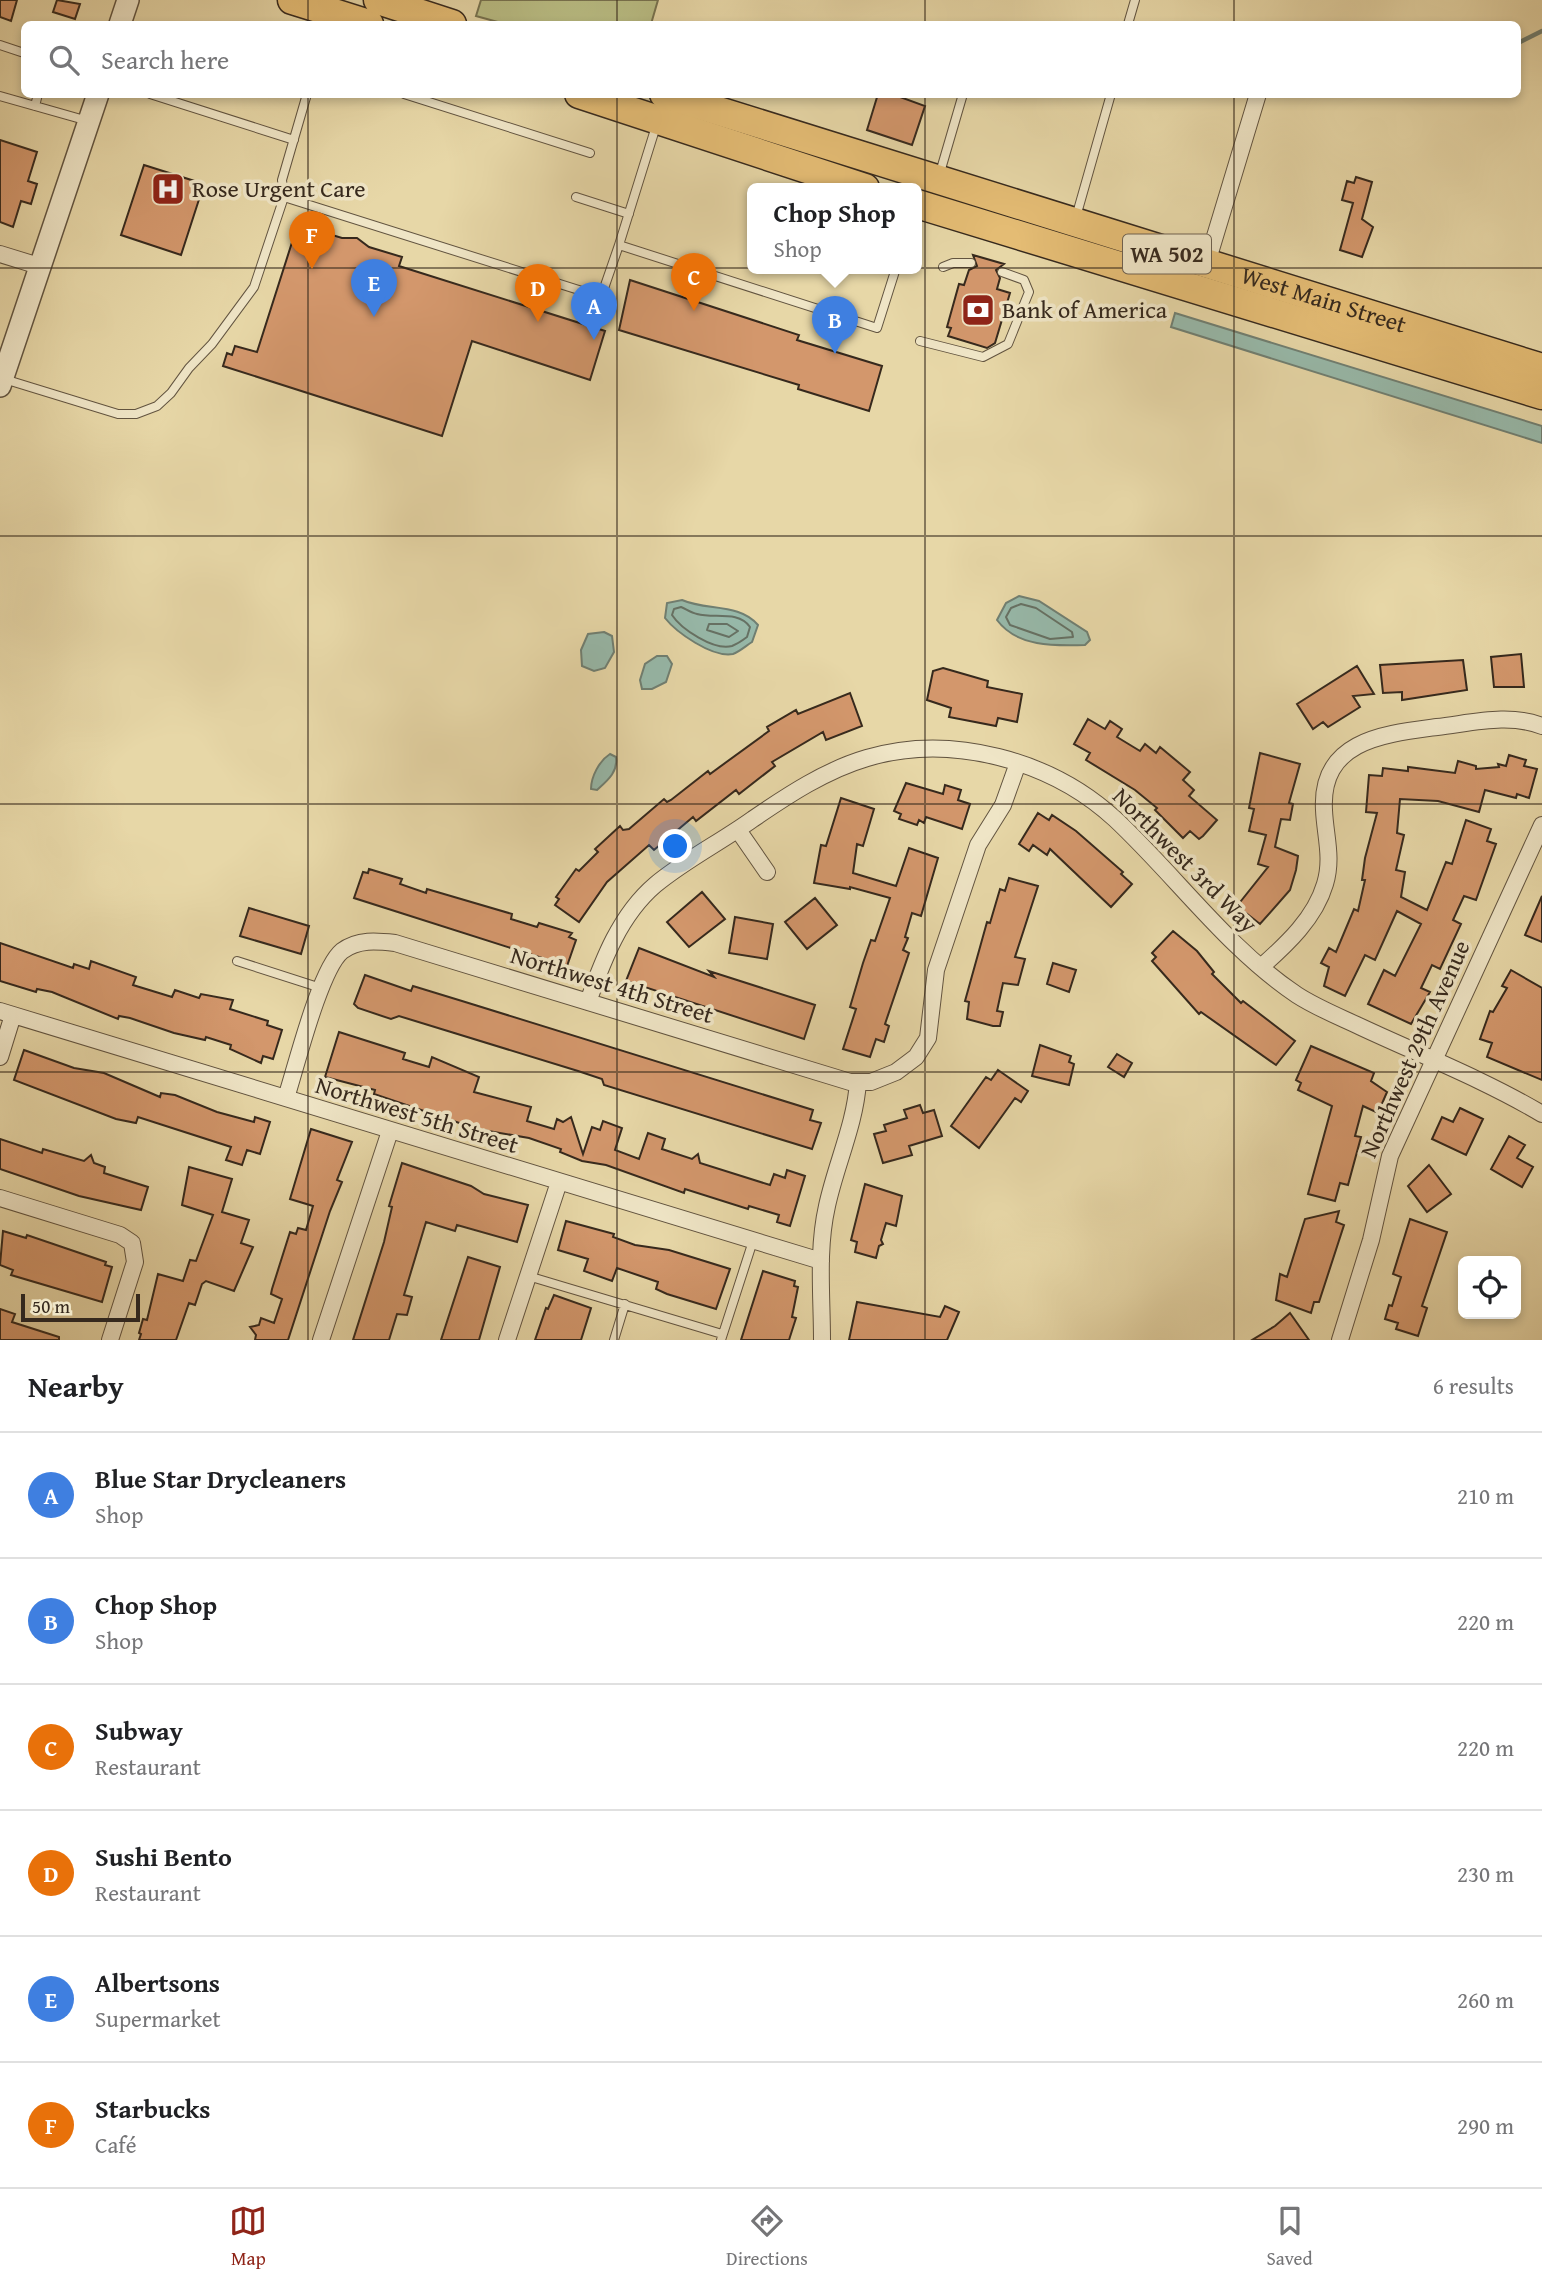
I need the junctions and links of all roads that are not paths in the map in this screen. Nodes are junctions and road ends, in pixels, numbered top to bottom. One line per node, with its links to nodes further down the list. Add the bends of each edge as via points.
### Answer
1 (128, 0): 5 (street)
2 (378, 0): 7 (highway)
3 (1135, 0): 8 (lane)
4 (304, 7): 6 (highway)
5 (121, 21)
6 (358, 21)
7 (443, 21)
8 (1129, 21)
9 (0, 45): 10 (lane)
10 (21, 51)
11 (0, 96): 22 (lane)
12 (37, 98): 22 (lane)
13 (97, 98): 23 (street)
14 (167, 98): 24 (lane)
15 (306, 98): 24 (lane)
16 (417, 98): 25 (lane)
17 (616, 98): 21 (highway, West Main Street / WA 502)
18 (962, 98): 26 (lane)
19 (1110, 98): 32 (lane)
20 (1257, 98): 37 (street)
21 (662, 103): 26 (highway, West Main Street / WA 502); 27 (highway, West Main Street / WA 502); 31 (lane)
22 (35, 106): 23 (lane)
23 (89, 121): 36 (street)
24 (294, 140): 28 (lane, via 282,180)
25 (590, 153)
26 (937, 182): 32 (highway, West Main Street / WA 502)
27 (853, 183)
28 (284, 197): 33 (lane, via 601,297); 43 (lane, via 254,287 157,406 136,414 118,414)
29 (576, 197): 31 (lane)
30 (922, 206): 32 (highway, West Main Street / WA 502)
31 (629, 214): 33 (lane)
32 (1070, 237): 37 (highway, West Main Street / WA 502); 44 (highway, West Main Street / WA 502)
33 (619, 245): 40 (lane, via 877,328)
34 (0, 254): 36 (street)
35 (971, 263): 38 (lane)
36 (39, 266): 43 (street)
37 (1206, 266): 42 (highway, West Main Street / WA 502)
38 (943, 267)
39 (1002, 272): 41 (lane, via 1024,280 1029,292 1008,344 984,356)
40 (894, 274)
41 (920, 341)
42 (1542, 368)
43 (1, 381)
44 (1542, 395)
45 (1542, 726): 52 (street, via 1506,719 1398,732 1372,738 1343,754 1329,775 1324,795 1329,859 1325,885 1307,919)
46 (1018, 764): 48 (street, Northwest 3rd Way, via 960,749 919,748 867,758 824,776); 52 (street, Northwest 3rd Way, via 1069,785 1095,802); 58 (street, via 1003,805 978,845 933,981 928,1038 916,1057 896,1072)
47 (1542, 825): 49 (street, Northwest 29th Avenue)
48 (738, 830): 50 (street); 54 (street, Northwest 3rd Way, via 688,860 633,908 608,949)
49 (1536, 855): 57 (street, Northwest 29th Avenue)
50 (766, 872)
51 (237, 961): 53 (lane)
52 (1261, 967): 57 (street, Northwest 3rd Way, via 1308,1002)
53 (321, 988): 54 (street, Northwest 4th Street, via 333,962 351,946 365,941 395,943); 59 (street)
54 (588, 1002): 58 (street, Northwest 4th Street)
55 (7, 1013): 56 (street); 59 (street, Northwest 5th Street)
56 (0, 1057)
57 (1432, 1061): 60 (street, Northwest 3rd Way); 74 (street, Northwest 29th Avenue, via 1390,1156 1371,1240)
58 (858, 1082): 65 (street, via 827,1206)
59 (286, 1098): 61 (street, Northwest 5th Street)
60 (1542, 1114)
61 (390, 1130): 62 (street, Northwest 5th Street); 70 (street)
62 (559, 1182): 64 (street, Northwest 5th Street); 66 (street)
63 (0, 1198): 69 (street, via 120,1235 132,1243 135,1262)
64 (753, 1241): 65 (street, Northwest 5th Street); 68 (lane)
65 (821, 1261): 73 (street)
66 (528, 1276): 67 (lane); 71 (street)
67 (625, 1304): 68 (lane); 72 (lane)
68 (721, 1337)
69 (110, 1340)
70 (321, 1340)
71 (507, 1340)
72 (614, 1340)
73 (822, 1340)
74 (1340, 1340)

